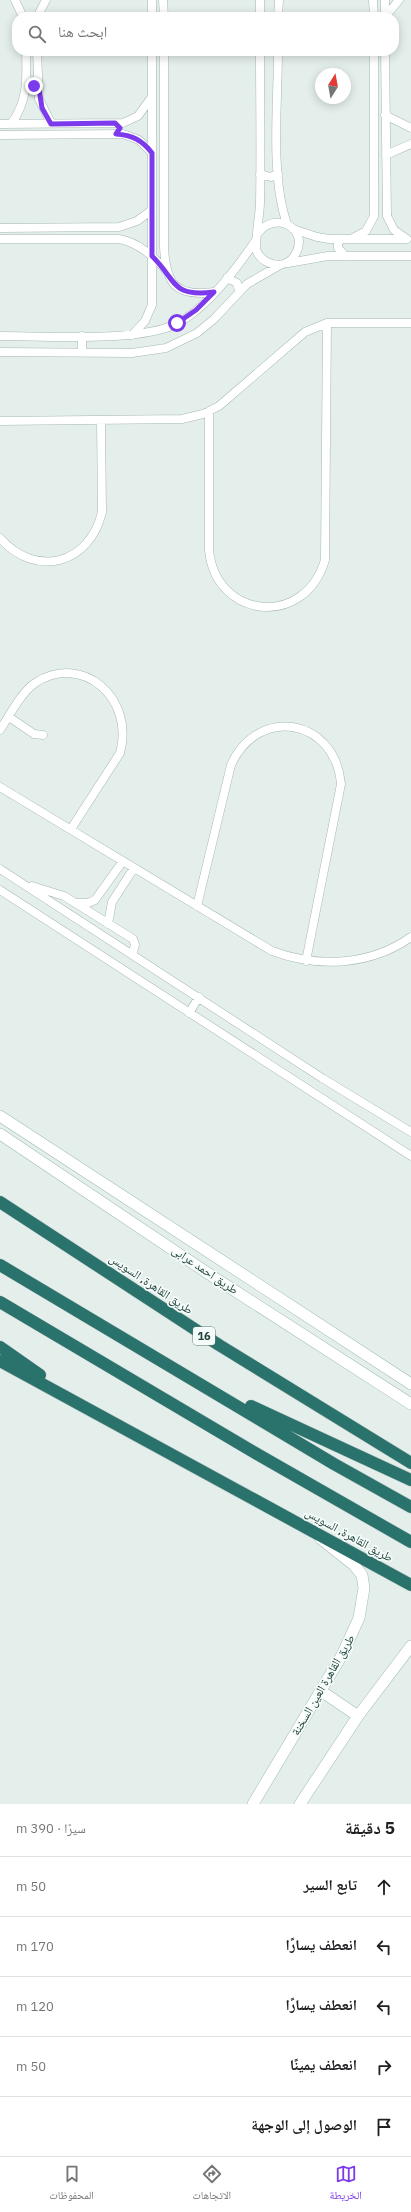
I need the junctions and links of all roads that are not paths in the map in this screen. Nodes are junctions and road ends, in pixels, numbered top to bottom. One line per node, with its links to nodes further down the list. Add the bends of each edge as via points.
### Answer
1 (15, 0): 11 (street)
2 (46, 0): 12 (street)
3 (146, 0): 10 (street)
4 (164, 0): 13 (street)
5 (260, 0): 14 (street)
6 (278, 0): 15 (street)
7 (374, 0): 16 (street)
8 (385, 0): 17 (street)
9 (399, 0): 18 (street)
10 (152, 3)
11 (21, 12)
12 (40, 12)
13 (164, 12)
14 (260, 12)
15 (278, 12)
16 (374, 12)
17 (385, 12)
18 (389, 12)
19 (26, 56): 29 (street)
20 (37, 56): 30 (street)
21 (152, 56): 28 (street)
22 (164, 56): 27 (street)
23 (260, 56): 43 (street)
24 (278, 56): 44 (street)
25 (374, 56): 45 (street)
26 (385, 56): 32 (street)
27 (164, 67): 28 (street); 61 (street, via 164,247)
28 (152, 68): 31 (street)
29 (27, 82): 30 (street, via 34,86); 35 (street, via 23,104)
30 (38, 82): 36 (street, via 42,108)
31 (152, 97): 33 (street, via 138,116 123,123); 41 (street)
32 (385, 115): 37 (street); 42 (street)
33 (115, 123): 36 (street); 38 (street, via 120,128)
34 (0, 124): 35 (street)
35 (11, 124): 36 (street)
36 (51, 124)
37 (411, 128)
38 (116, 134): 39 (street); 41 (street, via 139,140)
39 (0, 135)
40 (411, 144): 42 (street)
41 (152, 153): 47 (street)
42 (386, 155): 46 (street)
43 (260, 174): 44 (street, via 267,177); 51 (street)
44 (278, 174): 48 (street, via 279,194)
45 (374, 199): 46 (street, via 381,202); 55 (street, via 374,216 371,224 366,231)
46 (386, 200): 56 (street, via 389,223 397,233)
47 (152, 210): 49 (street, via 137,221); 57 (street)
48 (290, 226): 51 (street, via 281,222 268,224); 54 (street, via 317,237); 60 (street, via 297,234 299,247 292,259)
49 (119, 227): 50 (street); 53 (street, via 122,233)
50 (0, 228)
51 (257, 236): 60 (street, via 258,253 262,258 274,265); 62 (street)
52 (0, 239): 53 (street)
53 (119, 239): 57 (street, via 137,244)
54 (342, 239): 55 (street); 58 (street, via 338,243 338,248)
55 (351, 239): 56 (street)
56 (409, 239)
57 (152, 256): 61 (street); 67 (street, via 151,309 145,321)
58 (344, 256): 59 (street); 60 (street, via 315,257)
59 (411, 256)
60 (284, 264): 63 (street, via 254,279)
61 (167, 271): 64 (street, via 174,284 186,292)
62 (227, 278): 63 (street, via 237,283); 64 (street)
63 (239, 291): 71 (street, via 206,326 177,344 144,352)
64 (214, 292): 67 (street, via 196,310 177,323 156,332)
65 (327, 323): 66 (street); 72 (street, via 305,332); 72 (street, via 325,560 311,588 294,601 273,607 252,605 224,589 213,571 209,550)
66 (411, 323)
67 (132, 335): 69 (street)
68 (0, 336): 69 (street)
69 (82, 336): 71 (street)
70 (0, 352): 71 (street)
71 (82, 352)
72 (209, 411): 73 (street, via 182,419)
73 (101, 420): 74 (street); 75 (street, via 102,512 93,537 73,555 48,562 33,561 21,556)
74 (0, 421)
75 (0, 538)
76 (9, 717): 77 (street); 78 (street, via 34,734); 80 (street, via 27,690 47,678 59,675 71,674 94,681 112,696 118,706 124,730 120,753)
77 (0, 730)
78 (43, 735)
79 (0, 787): 80 (street)
80 (71, 829): 81 (street)
81 (123, 861): 82 (street); 86 (street)
82 (134, 868): 88 (street); 89 (street)
83 (0, 869): 84 (street)
84 (24, 883): 87 (street, via 55,892); 92 (street)
85 (0, 890): 95 (street)
86 (100, 894): 87 (street, via 88,903); 88 (street)
87 (76, 902): 90 (street)
88 (112, 902): 90 (street)
89 (197, 906): 93 (street, via 272,951); 93 (street, via 231,765 236,754 253,736 276,727 294,727 311,733 322,740 336,760 340,784)
90 (108, 924): 92 (street, via 133,939 135,945)
91 (411, 937): 93 (street, via 365,958 330,962)
92 (132, 955): 94 (street)
93 (306, 960)
94 (199, 997): 95 (street); 97 (street, via 322,1078)
95 (189, 1013): 99 (street)
96 (0, 1116): 105 (street, طريق احمد عرابى)
97 (411, 1132)
98 (0, 1134): 106 (street, طريق احمد عرابى, via 215,1278)
99 (411, 1156)
100 (0, 1202): 111 (highway, طريق القاهرة, السويس / 16, via 218,1345)
101 (0, 1265): 108 (highway)
102 (0, 1302): 115 (highway, طريق القاهرة, السويس)
103 (0, 1347): 110 (highway)
104 (0, 1361): 110 (highway, طريق القاهرة, السويس)
105 (389, 1370): 106 (street); 107 (street, طريق احمد عرابى)
106 (380, 1384): 109 (street, طريق احمد عرابى)
107 (411, 1384)
108 (205, 1386): 112 (highway); 113 (highway)
109 (411, 1404)
110 (87, 1407): 114 (highway, طريق القاهرة, السويس)
111 (411, 1463)
112 (411, 1480)
113 (411, 1507)
114 (313, 1532): 116 (highway, طريق القاهرة, السويس); 118 (street, طريق القاهرة العين السخنة, via 357,1568 364,1584 356,1628)
115 (411, 1542)
116 (411, 1585)
117 (411, 1646): 119 (street)
118 (321, 1691): 119 (street); 120 (street, طريق القاهرة العين السخنة)
119 (358, 1716): 121 (street)
120 (253, 1804)
121 (300, 1804)

